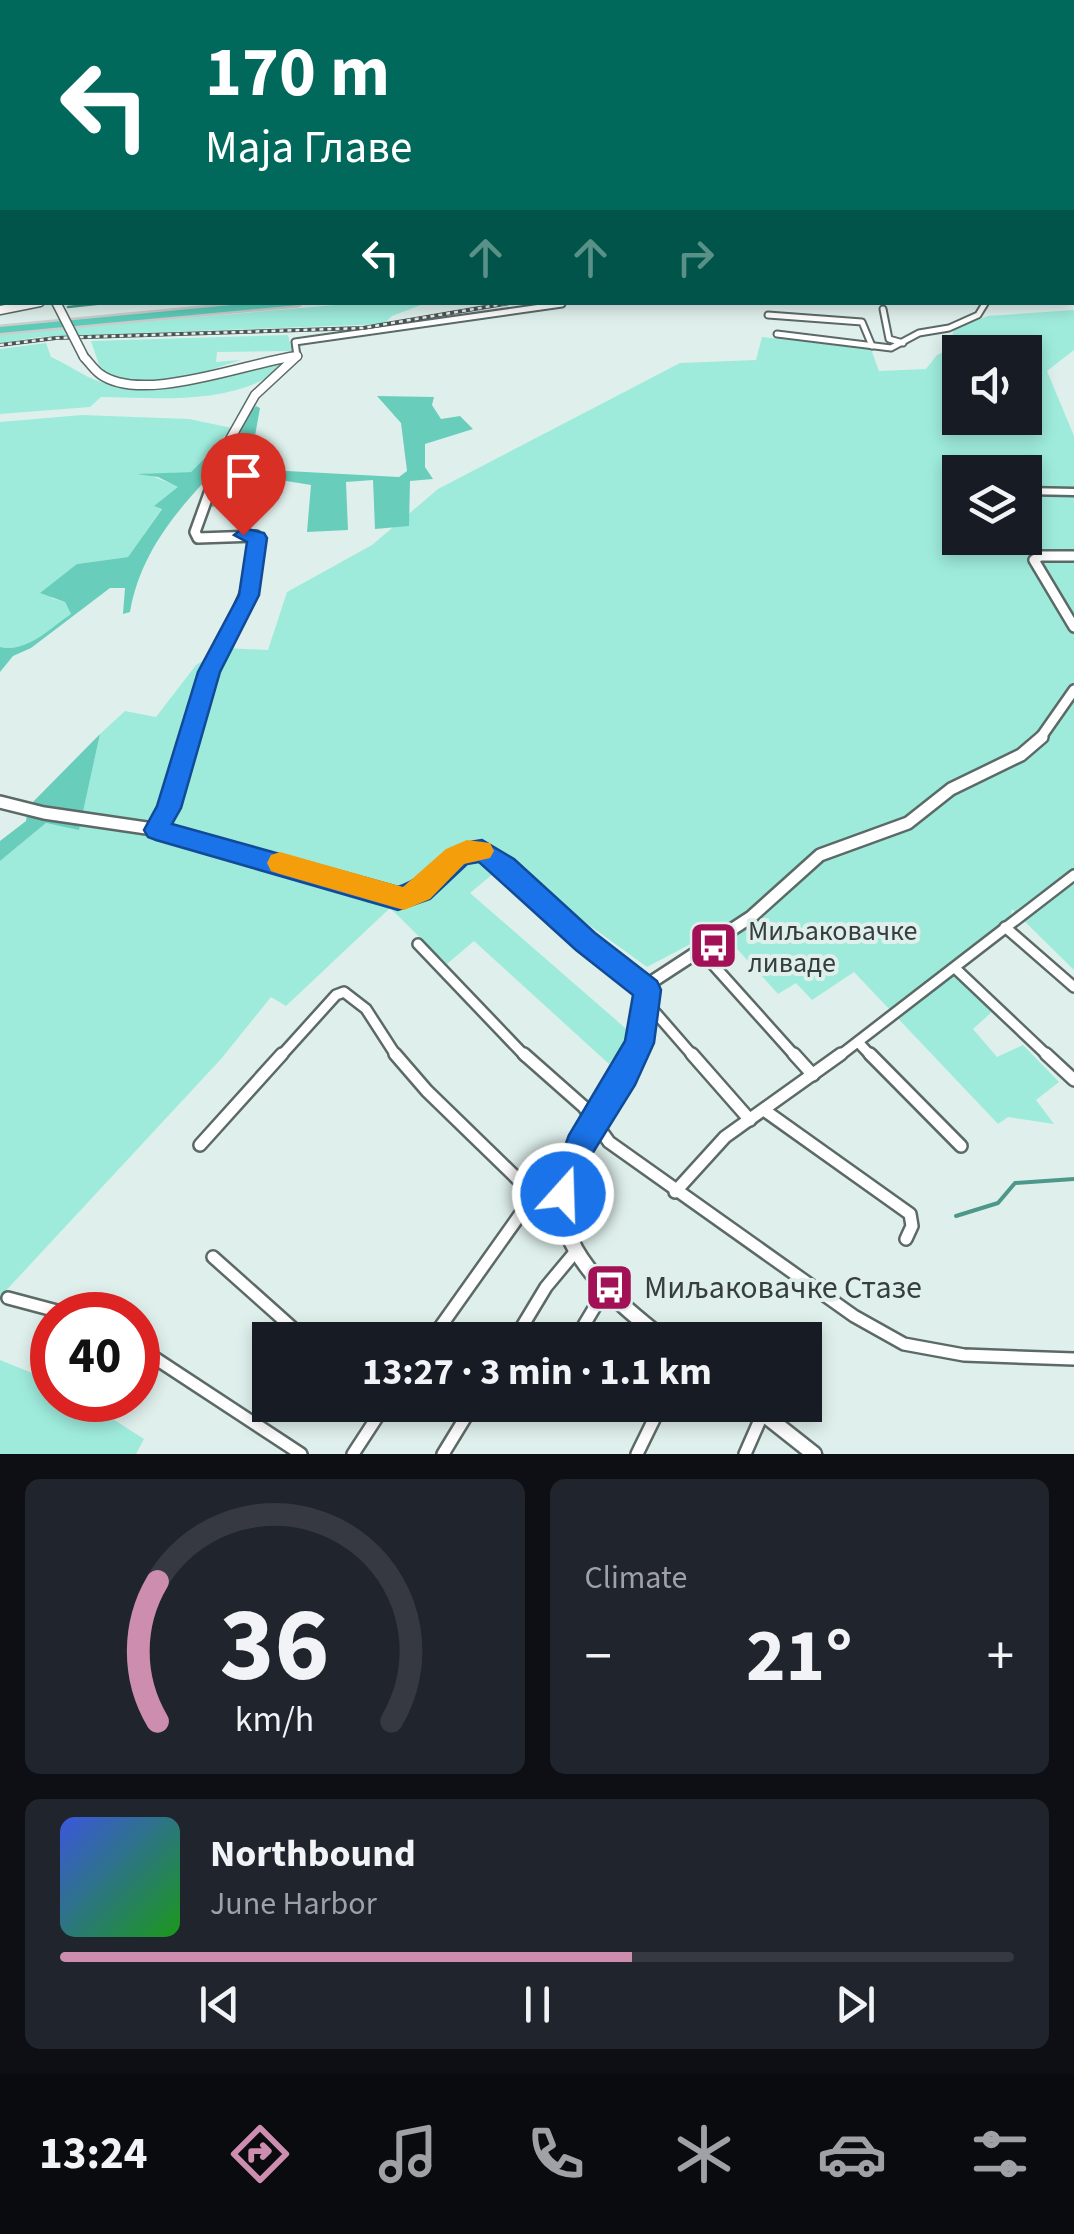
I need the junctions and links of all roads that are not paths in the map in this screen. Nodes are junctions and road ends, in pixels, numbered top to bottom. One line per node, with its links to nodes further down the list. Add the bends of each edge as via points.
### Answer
1 (26, 305): 8 (main road)
2 (58, 305): 14 (street, bridge, via 90,368 104,377 180,382 259,359)
3 (201, 305): 10 (highway)
4 (262, 305): 10 (highway)
5 (556, 305): 14 (street, via 300,340)
6 (984, 305): 12 (street, via 978,315)
7 (883, 308): 12 (street, via 888,339)
8 (0, 309)
9 (768, 315): 13 (street, via 861,322)
10 (0, 327)
11 (776, 334): 13 (street)
12 (903, 343): 13 (street)
13 (872, 346)
14 (297, 356): 21 (street, via 255,396 224,450 195,532 198,538 256,536 254,566 249,595 209,672)
15 (1042, 491): 16 (street)
16 (1074, 492)
17 (1074, 556): 18 (street, via 1035,558)
18 (1074, 626)
19 (1074, 690): 25 (street, via 1045,735 1021,755 951,789 908,823 820,855 758,911)
20 (0, 802): 21 (street)
21 (156, 830): 28 (street, via 398,899 421,891 460,854 482,851)
22 (1074, 876): 23 (street)
23 (1005, 926): 26 (street); 27 (street)
24 (418, 944): 34 (street)
25 (700, 950): 28 (street, via 661,974); 30 (street)
26 (956, 969): 29 (street); 31 (street)
27 (1074, 987)
28 (647, 996): 33 (street); 34 (street, via 645,1027 632,1061)
29 (858, 1042): 30 (street); 36 (street)
30 (813, 1075): 32 (street)
31 (1074, 1080)
32 (764, 1110): 33 (street); 40 (street, via 910,1214)
33 (750, 1120): 37 (street, via 711,1150)
34 (593, 1122): 37 (street); 38 (street)
35 (200, 1145): 39 (street, via 344,992 366,1009 427,1091)
36 (960, 1146)
37 (674, 1192): 51 (street, via 904,1344 964,1355)
38 (563, 1194): 39 (street); 41 (street)
39 (534, 1195): 47 (street)
40 (906, 1239)
41 (576, 1251): 43 (street); 48 (street)
42 (213, 1257): 46 (street)
43 (605, 1290): 49 (street); 50 (street)
44 (8, 1298): 45 (street)
45 (30, 1304)
46 (286, 1322)
47 (444, 1322)
48 (525, 1322)
49 (586, 1322)
50 (644, 1322)
51 (1074, 1358)
52 (160, 1361): 58 (street)
53 (371, 1422): 59 (street)
54 (463, 1422): 60 (street)
55 (653, 1422): 61 (street)
56 (754, 1422): 62 (street)
57 (773, 1422): 63 (street)
58 (301, 1454)
59 (354, 1454)
60 (443, 1454)
61 (637, 1454)
62 (745, 1454)
63 (814, 1454)

